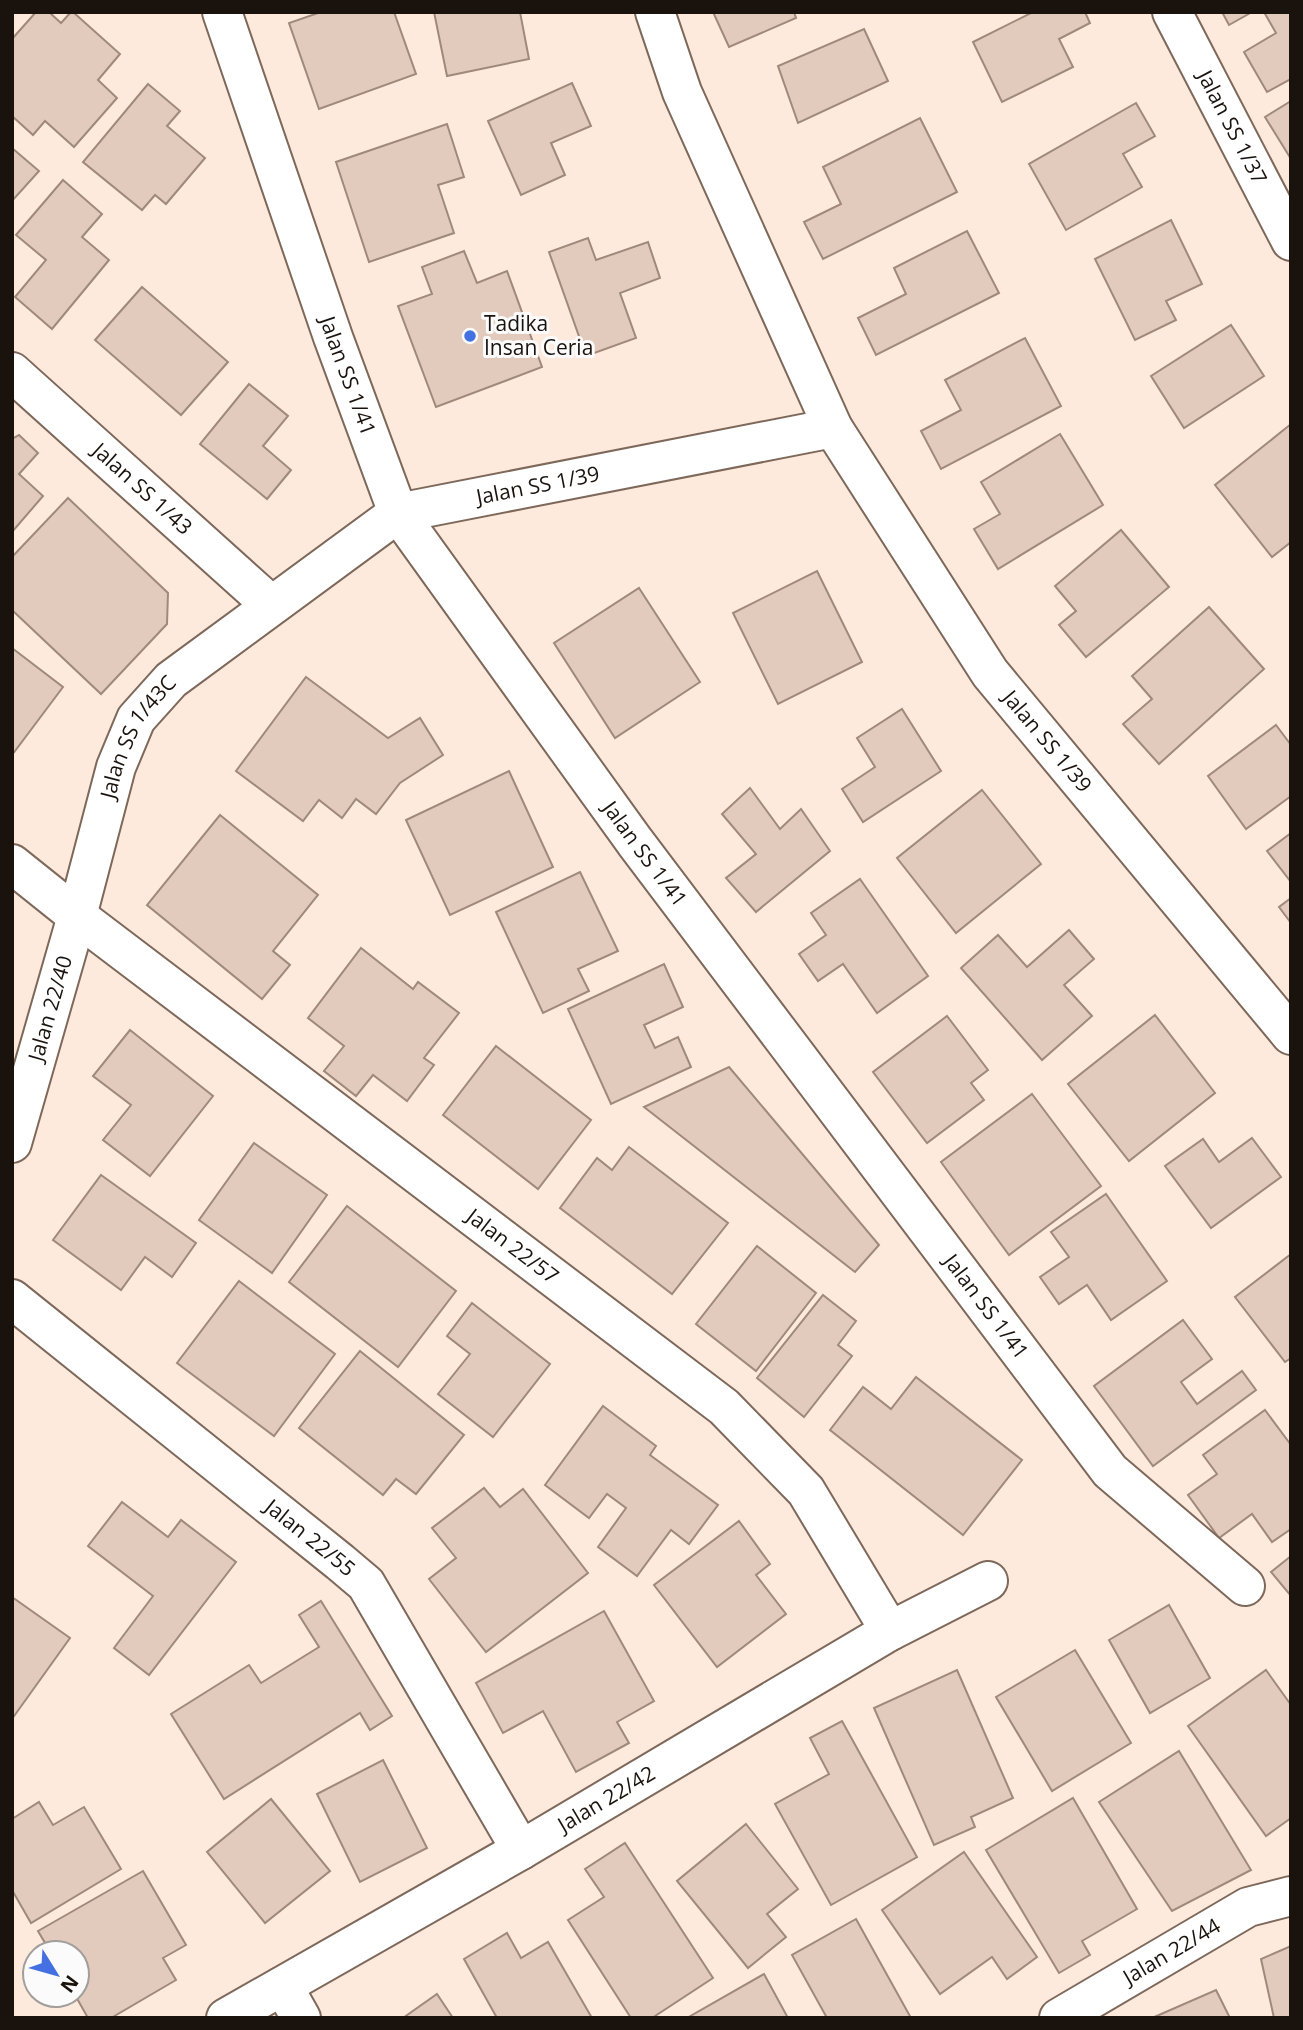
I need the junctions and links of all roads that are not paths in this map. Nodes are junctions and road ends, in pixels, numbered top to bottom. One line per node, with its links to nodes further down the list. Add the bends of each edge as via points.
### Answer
1 (655, 12): 6 (street, Jalan SS 1/39, via 682,92)
2 (1172, 12): 4 (street, Jalan SS 1/37)
3 (218, 18): 7 (street, Jalan SS 1/41)
4 (1291, 241)
5 (12, 372): 8 (street, Jalan SS 1/43)
6 (833, 428): 7 (street, Jalan SS 1/39); 11 (street, Jalan SS 1/39, via 990,673)
7 (398, 513): 8 (street, Jalan SS 1/39); 15 (street, Jalan SS 1/41, via 635,842 1110,1471)
8 (271, 605): 10 (street, Jalan SS 1/43C, via 171,680 136,719 116,767)
9 (12, 864): 10 (street, Jalan 22/57)
10 (77, 916): 12 (street, Jalan 22/40); 16 (street, Jalan 22/57, via 724,1407 806,1491)
11 (1291, 1035)
12 (12, 1143)
13 (12, 1299): 17 (street, Jalan 22/55, via 366,1584)
14 (988, 1581): 16 (street, Jalan 22/42)
15 (1245, 1586)
16 (890, 1631): 17 (street, Jalan 22/42)
17 (521, 1850): 19 (street, Jalan 22/42)
18 (1291, 1895): 21 (street, Jalan 22/44, via 1248,1907)
19 (292, 2002): 20 (street, Jalan 22/42)
20 (226, 2018)
21 (1059, 2018)

